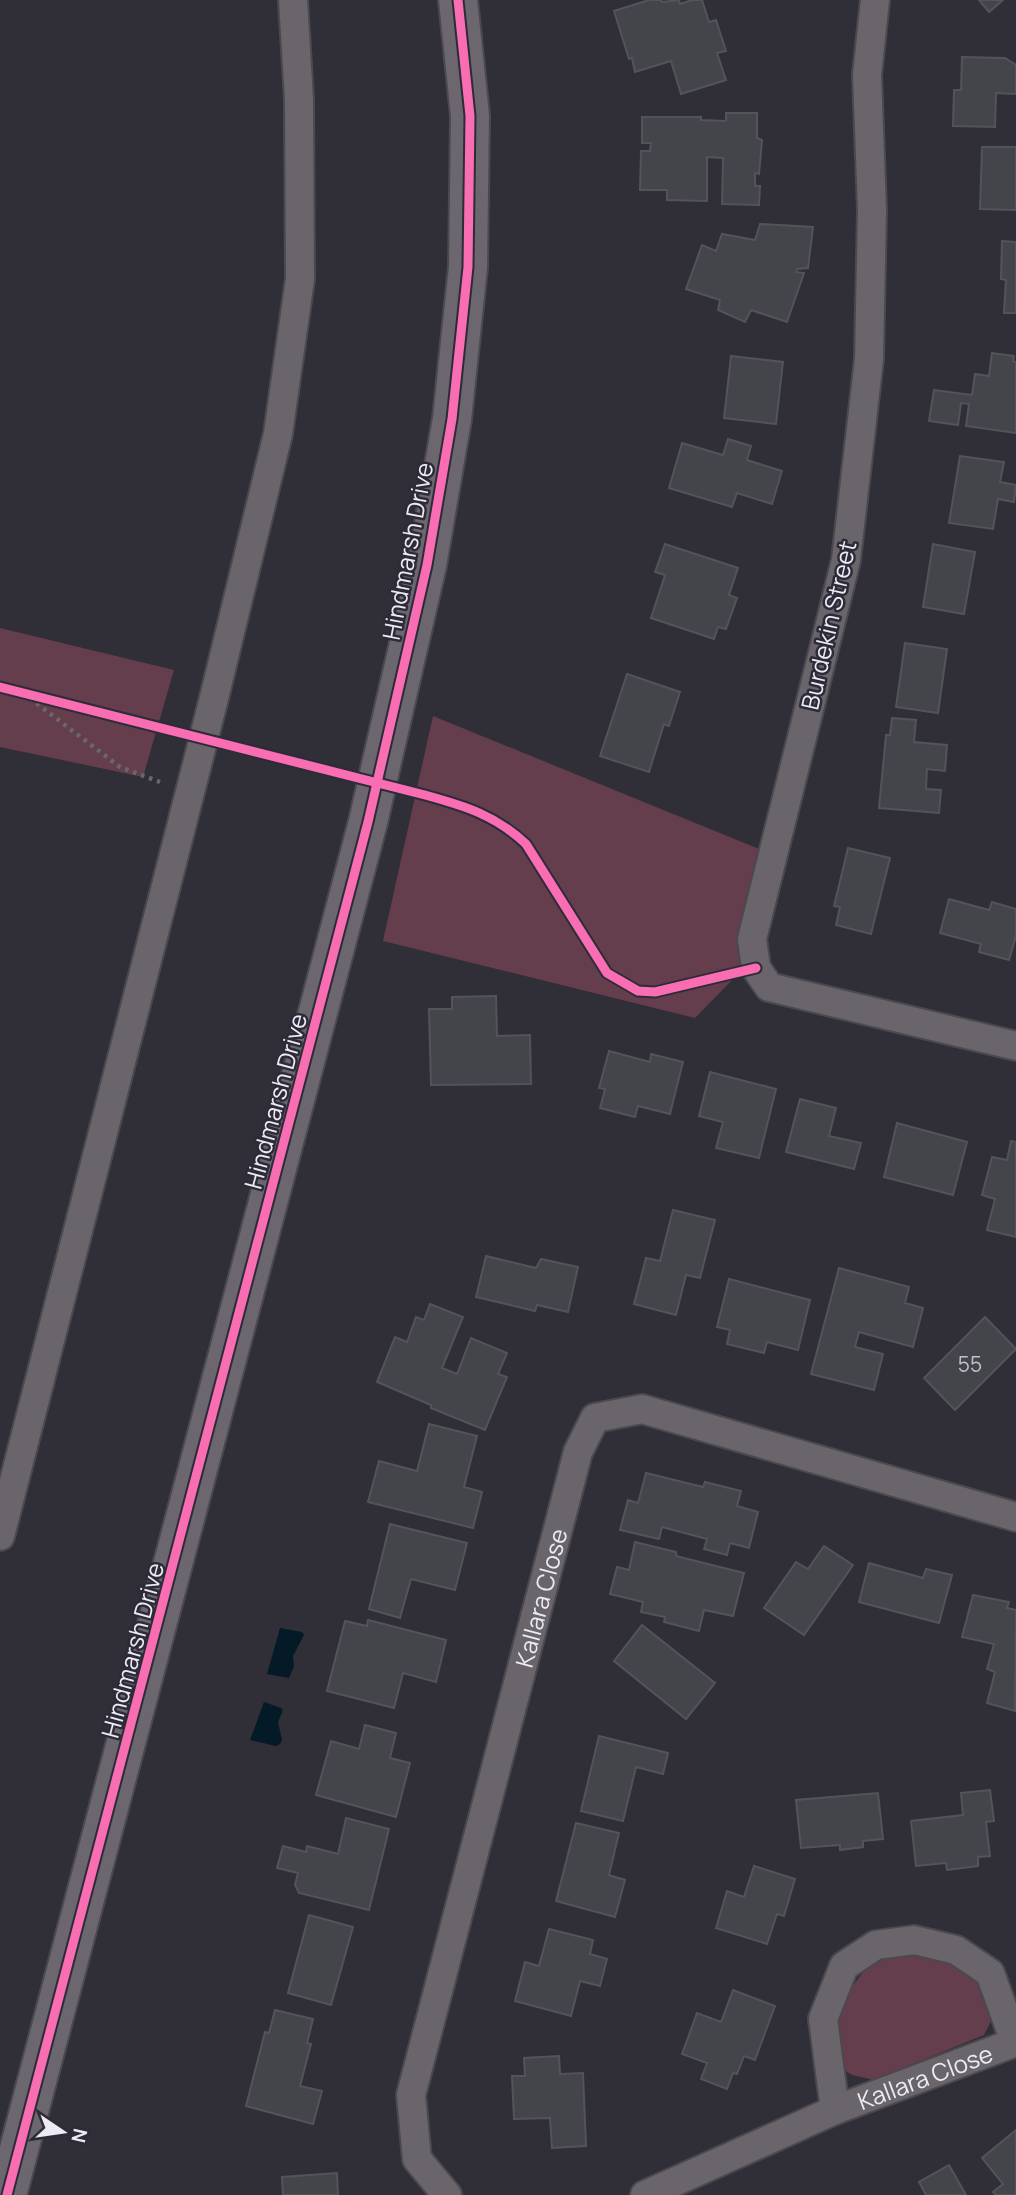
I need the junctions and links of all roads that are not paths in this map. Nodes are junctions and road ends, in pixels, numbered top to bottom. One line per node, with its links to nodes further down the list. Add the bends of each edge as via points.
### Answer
1 (293, 0): 6 (street, via 299,99 300,279 278,434 214,698 179,785)
2 (458, 0): 9 (main road, Hindmarsh Drive, via 470,116 468,267 452,419 427,565 368,822)
3 (875, 0): 4 (street, Burdekin Street, via 867,75 872,209 869,359 846,560 752,939 755,968 769,987)
4 (1016, 1046)
5 (1016, 1517): 10 (street, Kallara Close, via 642,1409 596,1418 578,1452 411,2095 417,2159)
6 (0, 1536)
7 (1015, 2042): 8 (street, Kallara Close); 8 (street, Kallara Close, via 990,1973 956,1950 914,1940 876,1945 844,1966 823,2019)
8 (835, 2110): 11 (street, Kallara Close)
9 (7, 2195)
10 (447, 2195)
11 (645, 2195)

